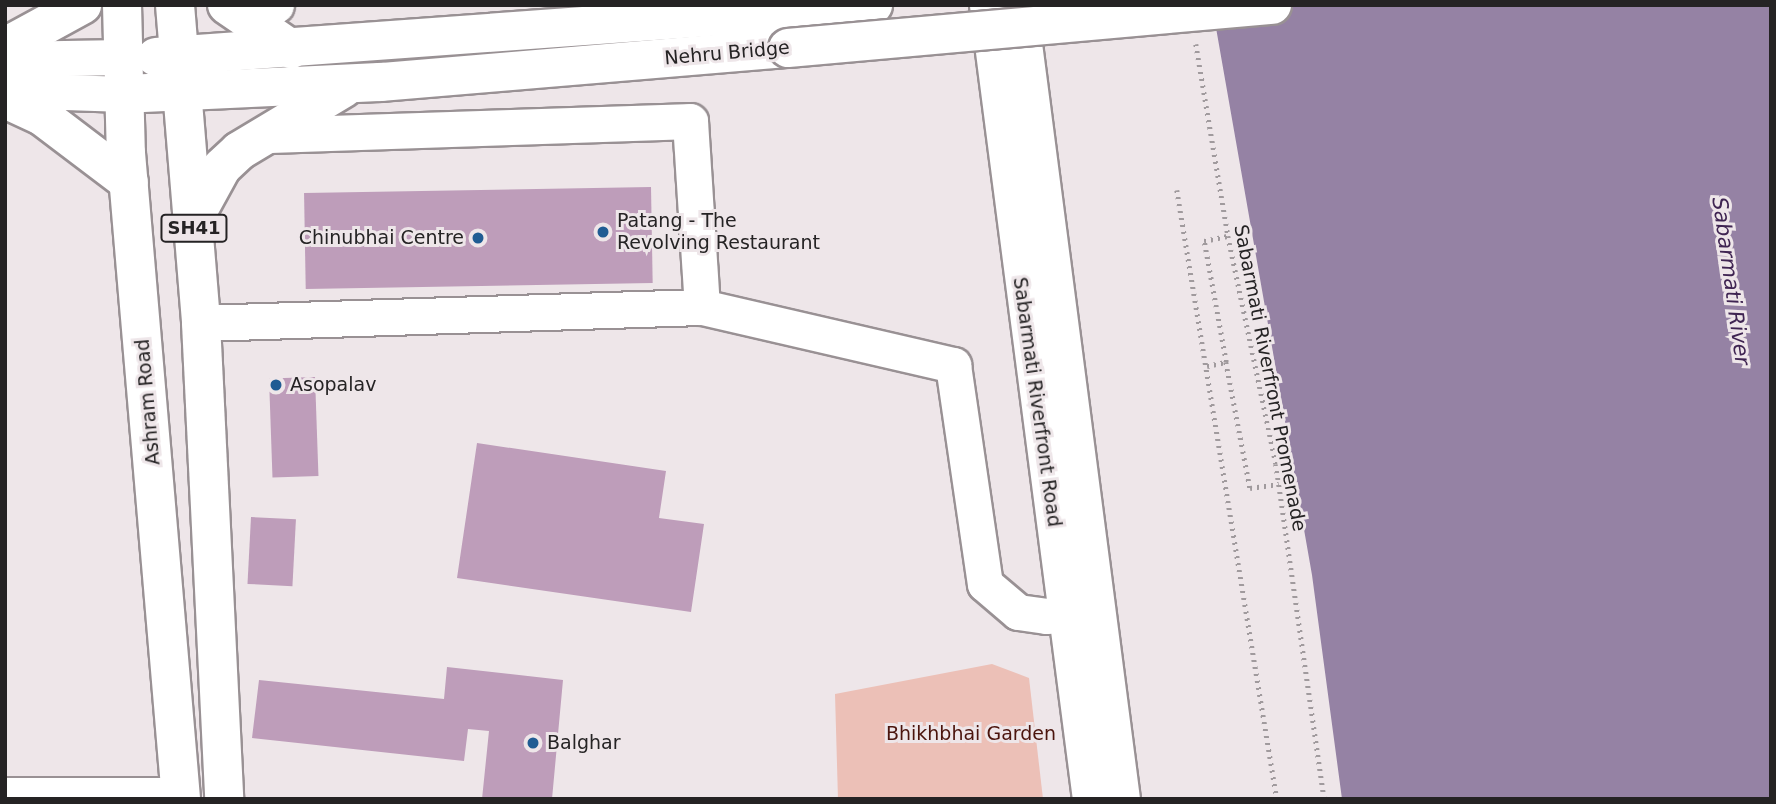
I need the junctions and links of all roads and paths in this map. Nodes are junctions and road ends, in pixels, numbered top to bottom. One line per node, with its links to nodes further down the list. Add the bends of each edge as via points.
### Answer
1 (82, 5): 11 (main road)
2 (122, 5): 15 (main road, Ashram Road)
3 (176, 5): 14 (main road, SH41)
4 (873, 5): 9 (main road, Nehru Bridge)
5 (987, 5): 29 (street, Sabarmati Riverfront Road)
6 (1019, 5): 29 (street, Sabarmati Riverfront Road)
7 (1272, 5): 9 (main road, Nehru Bridge, bridge)
8 (251, 11): 12 (main road)
9 (786, 30): 12 (main road, Nehru Bridge); 16 (main road, Nehru Bridge)
10 (1194, 32): 23 (path, Sabarmati Riverfront Promenade)
11 (5, 47)
12 (291, 49): 14 (main road, Nehru Bridge)
13 (5, 59): 15 (street)
14 (181, 74): 15 (main road); 16 (main road, Nehru Bridge); 22 (main road, SH41)
15 (125, 76): 17 (street); 20 (main road, Ashram Road)
16 (352, 83): 19 (main road)
17 (5, 90)
18 (5, 99): 20 (main road, via 43,116)
19 (264, 135): 22 (main road, via 222,167); 24 (street, via 690,121)
20 (128, 182): 31 (main road, Ashram Road)
21 (1177, 190): 27 (path)
22 (193, 220): 25 (main road, SH41)
23 (1228, 236): 26 (path, via 1204,241); 28 (path, Sabarmati Riverfront Promenade)
24 (702, 307): 25 (street); 29 (street, via 953,365 985,584 1018,612)
25 (201, 323): 32 (main road, SH41)
26 (1226, 362): 27 (path); 28 (path, via 1250,488)
27 (1208, 366): 35 (path)
28 (1279, 484): 36 (path, Sabarmati Riverfront Promenade)
29 (1082, 614): 33 (street, Sabarmati Riverfront Road); 34 (street, Sabarmati Riverfront Road)
30 (5, 795): 31 (street)
31 (181, 797)
32 (224, 799)
33 (1090, 799)
34 (1122, 799)
35 (1277, 799)
36 (1324, 799)

